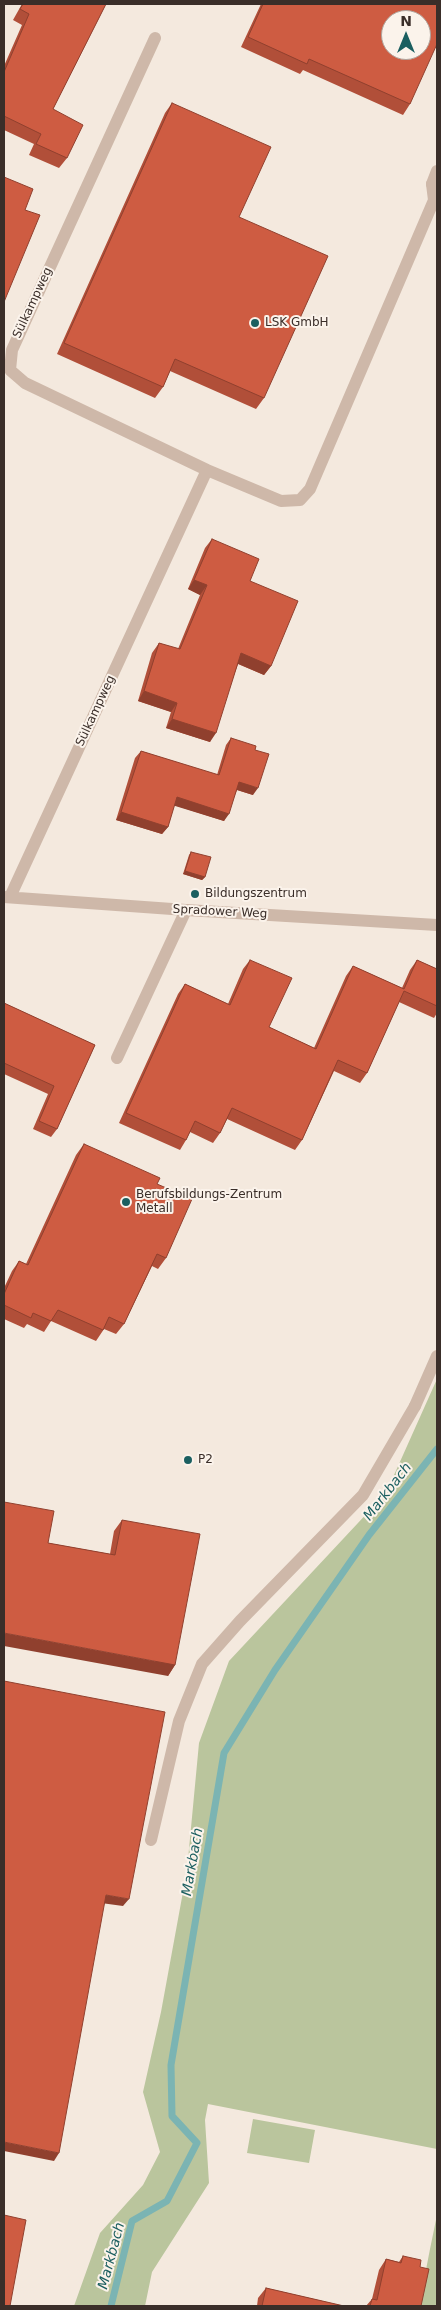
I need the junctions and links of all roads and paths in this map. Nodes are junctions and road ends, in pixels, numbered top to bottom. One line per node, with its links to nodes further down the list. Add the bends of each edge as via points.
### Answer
1 (156, 38): 3 (street, Sülkampweg, via 12,350 10,370 25,383)
2 (437, 171): 3 (street, Sülkampweg, via 432,184 434,200 310,489 300,500 280,501)
3 (207, 470): 4 (street, Sülkampweg)
4 (7, 897): 5 (street, Spradower Weg)
5 (186, 910): 6 (street, Spradower Weg); 7 (street)
6 (437, 925)
7 (117, 1058)
8 (437, 1356): 9 (street, via 415,1406 363,1494 202,1664 179,1721)
9 (151, 1840)

